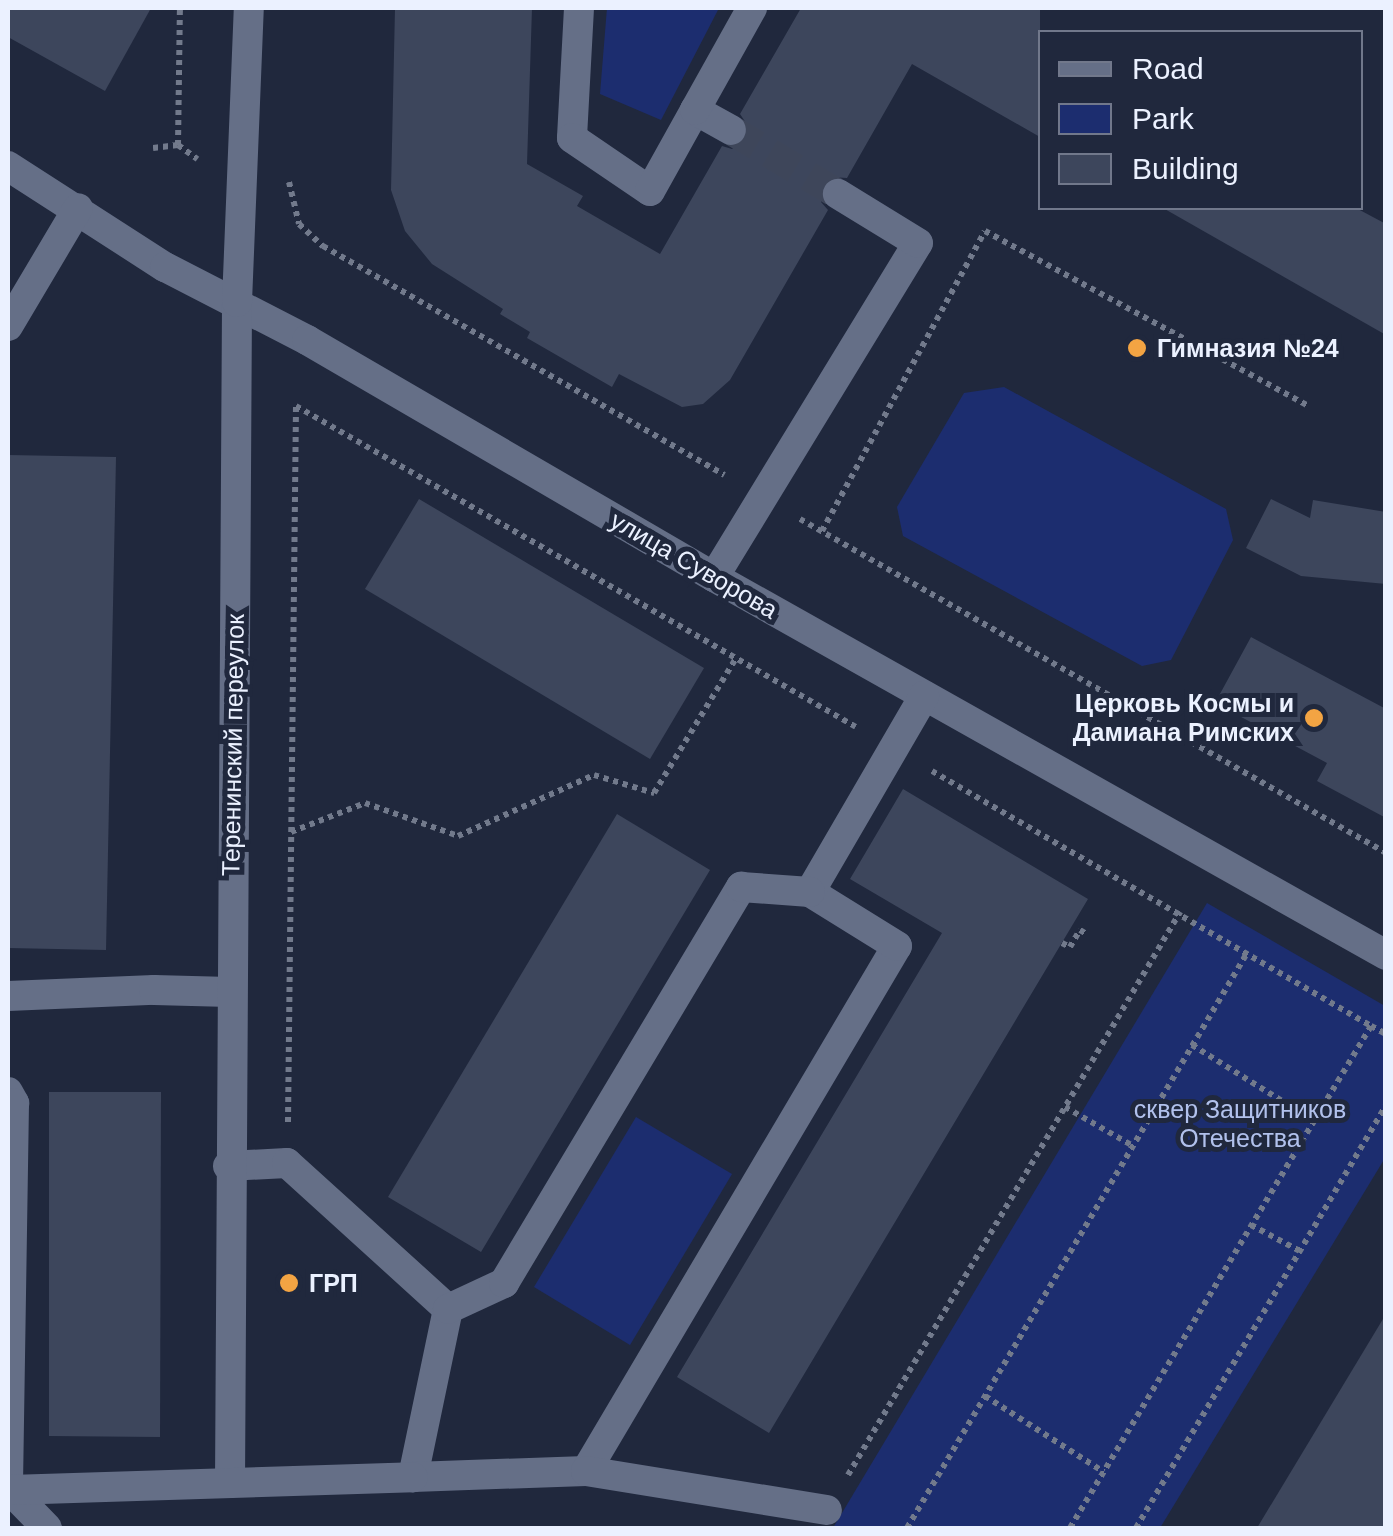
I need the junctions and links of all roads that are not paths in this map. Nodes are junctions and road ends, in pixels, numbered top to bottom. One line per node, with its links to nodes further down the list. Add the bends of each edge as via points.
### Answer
1 (249, 8): 9 (street, Теренинский переулок)
2 (578, 8): 4 (street, via 572,138 650,191)
3 (752, 8): 4 (street)
4 (695, 110): 5 (street)
5 (731, 130)
6 (8, 166): 8 (street, улица Суворова)
7 (838, 194): 11 (street, via 918,243)
8 (78, 208): 9 (street, улица Суворова, via 165,267); 10 (street)
9 (237, 302): 11 (street, улица Суворова); 15 (street, Теренинский переулок)
10 (8, 326)
11 (714, 577): 12 (street, улица Суворова)
12 (924, 696): 13 (street); 14 (street, улица Суворова)
13 (810, 892): 19 (street, via 741,887 504,1283); 20 (street, via 897,946)
14 (1386, 955)
15 (230, 992): 16 (street); 18 (street, Теренинский переулок)
16 (8, 996)
17 (8, 1092): 23 (street, via 14,1103)
18 (228, 1166): 19 (street, via 287,1163); 22 (street, Теренинский переулок)
19 (448, 1309): 21 (street)
20 (586, 1471): 21 (street); 24 (street)
21 (413, 1476): 22 (street)
22 (230, 1482): 23 (street)
23 (8, 1492): 25 (street)
24 (827, 1510)
25 (47, 1528)

